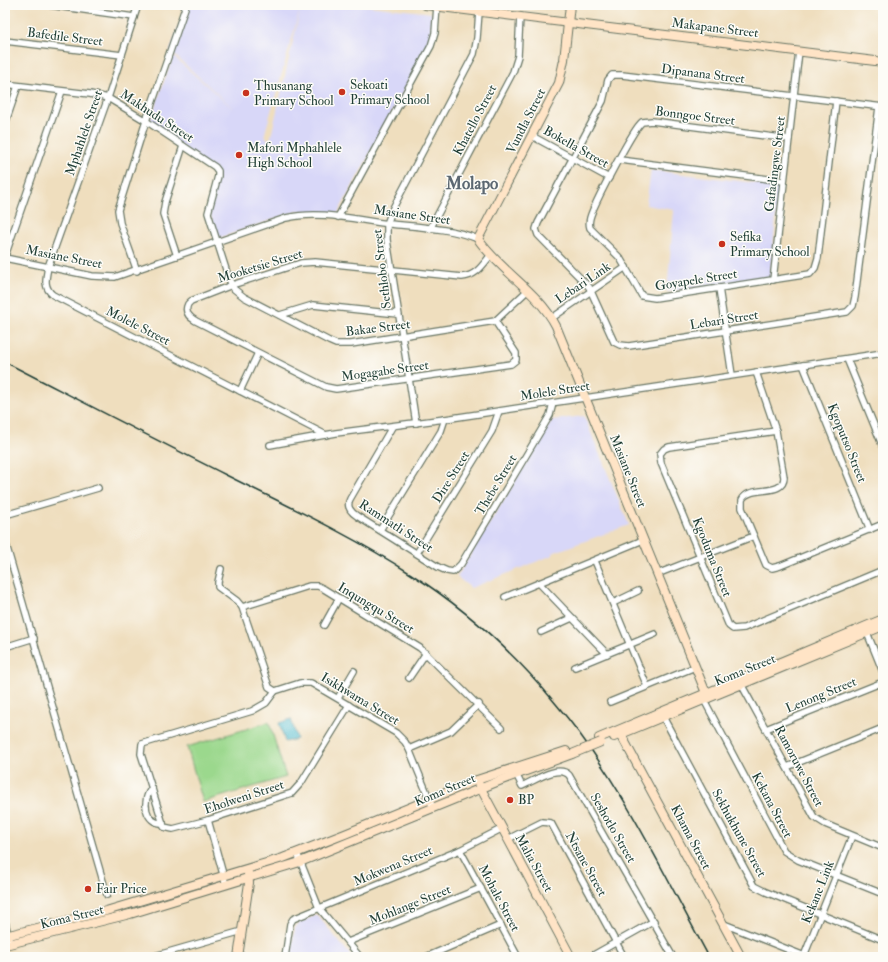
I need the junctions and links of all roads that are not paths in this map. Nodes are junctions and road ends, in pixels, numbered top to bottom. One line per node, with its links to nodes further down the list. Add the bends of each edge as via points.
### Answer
1 (49, 5): 9 (street)
2 (138, 5): 9 (street, Mphahlele Street)
3 (186, 5): 22 (street)
4 (425, 5): 6 (street, Makapane Street)
5 (570, 5): 10 (street, Vundla Street)
6 (437, 6): 7 (street, Makapane Street); 31 (street, via 435,33 430,46)
7 (479, 12): 8 (street, Makapane Street); 32 (street, Sethlobo Street, via 474,54)
8 (520, 16): 10 (street, Makapane Street); 33 (street, Khatello Street, via 518,56 513,72)
9 (134, 17): 13 (street, Mphahlele Street)
10 (568, 22): 12 (street, Makapane Street); 24 (street, Vundla Street, via 559,83)
11 (5, 41): 13 (street, Bafedile Street)
12 (799, 51): 14 (street, Makapane Street); 18 (street, Gafadingwe Street)
13 (122, 55): 19 (street, Mphahlele Street)
14 (883, 62)
15 (5, 84): 16 (street, Makhudu Street)
16 (18, 86): 17 (street, Makhudu Street); 23 (street)
17 (62, 91): 19 (street, Makhudu Street); 38 (street)
18 (795, 96): 20 (street, Dipanana Street); 25 (street, Gafadingwe Street); 27 (street, Dipanana Street, via 615,75 608,80 603,101)
19 (108, 98): 22 (street, Makhudu Street); 39 (street, Mphahlele Street)
20 (836, 101): 21 (street, Dipanana Street); 43 (street, Goyapele Street, via 817,264 810,274)
21 (881, 107): 53 (street, Lebari Street, via 856,297 851,309 838,314)
22 (146, 121): 26 (street, Makhudu Street); 41 (street, via 118,210)
23 (5, 124)
24 (532, 136): 27 (street, Bokella Street); 34 (street, Vundla Street)
25 (789, 139): 28 (street, Bonngoe Street, via 647,121 638,125); 30 (street, Gafadingwe Street)
26 (183, 146): 35 (street, Makhudu Street, via 218,171 208,213); 36 (street, via 164,202 163,214)
27 (572, 158): 29 (street, Bokella Street); 47 (street, Lebari Street, via 536,231 541,240)
28 (620, 160): 29 (street, Goyapele Street); 30 (street)
29 (609, 178): 40 (street, Goyapele Street, via 589,225)
30 (784, 181): 43 (street, Gafadingwe Street)
31 (338, 217): 32 (street, Masiane Street); 35 (street, Masiane Street, via 295,216)
32 (387, 224): 33 (street, Masiane Street); 42 (street, Sethlobo Street)
33 (430, 229): 34 (street, Masiane Street, via 464,234)
34 (478, 239): 37 (street, Masiane Street)
35 (218, 242): 36 (street, Masiane Street); 44 (street, Bakae Street)
36 (177, 256): 41 (street, Masiane Street)
37 (490, 256): 42 (street, Mooketsie Street, via 468,277); 46 (street, Masiane Street)
38 (5, 257): 39 (street, Masiane Street)
39 (48, 267): 41 (street, Masiane Street, via 104,277); 62 (street, Molele Street, via 46,284 53,295)
40 (626, 267): 45 (street, Goyapele Street, via 638,292 645,298); 47 (street, Lebari Link)
41 (137, 271)
42 (392, 271): 44 (street, Mooketsie Street, via 308,262); 49 (street, Sethlobo Street)
43 (773, 280): 45 (street, Goyapele Street)
44 (232, 285): 48 (street, Mooketsie Street, via 191,301); 50 (street, Bakae Street, via 244,297)
45 (719, 288): 53 (street)
46 (527, 291): 51 (street, Masiane Street); 52 (street)
47 (592, 291): 51 (street, Lebari Link); 53 (street, Lebari Street, via 611,339 620,345 629,346)
48 (186, 306): 55 (street, Mogagabe Street, via 187,313 192,319)
49 (398, 314): 50 (street, via 313,305); 54 (street, Sethlobo Street)
50 (280, 315): 54 (street, Bakae Street, via 336,344)
51 (552, 318): 63 (street, Masiane Street)
52 (495, 321): 54 (street, Bakae Street); 61 (street, Mogagabe Street, via 516,353 514,362)
53 (726, 331): 60 (street)
54 (402, 337): 61 (street, Sethlobo Street)
55 (258, 353): 61 (street, Mogagabe Street, via 331,389); 62 (street)
56 (883, 353): 57 (street, Molele Street)
57 (848, 359): 58 (street, Molele Street); 72 (street)
58 (803, 365): 59 (street, Molele Street); 77 (street, Kgoputso Street)
59 (756, 372): 60 (street, Molele Street); 69 (street)
60 (732, 375): 63 (street, Molele Street)
61 (409, 379): 67 (street, Sethlobo Street)
62 (240, 391): 70 (street, Molele Street)
63 (586, 398): 64 (street, Molele Street); 79 (street, Masiane Street)
64 (553, 403): 65 (street, Molele Street); 86 (street, Thebe Street, via 548,420 461,564 456,571)
65 (499, 411): 66 (street, Molele Street); 81 (street, Dire Street, via 492,431)
66 (445, 419): 67 (street, Molele Street); 76 (street, via 441,431)
67 (416, 423): 68 (street, Molele Street)
68 (392, 427): 70 (street, Molele Street); 76 (street, Rammatli Street, via 348,504 349,509 357,516)
69 (776, 431): 78 (street, via 783,483 776,488 748,493 742,500 742,508); 82 (street, Kgoduma Street, via 669,447 660,452 661,464)
70 (326, 435): 71 (street)
71 (270, 445)
72 (883, 447)
73 (98, 488): 74 (street)
74 (5, 515)
75 (883, 524): 77 (street)
76 (380, 530): 81 (street, Rammatli Street)
77 (870, 530): 78 (street, via 775,568 768,567 764,562)
78 (754, 536): 82 (street)
79 (643, 540): 83 (street); 87 (street, Masiane Street)
80 (5, 541): 101 (street)
81 (417, 553): 86 (street, Rammatli Street)
82 (700, 558): 85 (street, Kgoduma Street, via 726,620 731,628 736,629); 87 (street)
83 (595, 560): 88 (street); 92 (street)
84 (221, 569): 93 (street, via 218,587)
85 (883, 570)
86 (450, 572)
87 (657, 574): 106 (street, Masiane Street)
88 (539, 583): 90 (street); 94 (street)
89 (638, 591): 92 (street)
90 (505, 596)
91 (340, 598): 93 (street, Inqungqu Street, via 313,586); 96 (street); 104 (street, Inqungqu Street)
92 (613, 603): 102 (street)
93 (242, 607): 114 (street, via 267,685)
94 (572, 618): 99 (street); 105 (street)
95 (883, 620): 98 (street, Koma Street)
96 (324, 625)
97 (883, 626): 98 (street, Koma Street)
98 (866, 630): 109 (street); 111 (street, Koma Street)
99 (541, 632)
100 (655, 634): 102 (street)
101 (34, 638): 103 (street); 149 (street)
102 (630, 645): 105 (street); 113 (street)
103 (5, 647)
104 (426, 653): 110 (street); 118 (street, Inqungqu Street)
105 (608, 654): 107 (street)
106 (695, 666): 113 (street); 115 (street, Masiane Street)
107 (575, 667)
108 (354, 672): 116 (street)
109 (883, 672)
110 (409, 678)
111 (740, 682): 115 (street, Koma Street); 123 (street, Ramoruwe Street)
112 (883, 682): 123 (street, Lenong Street)
113 (647, 686): 117 (street)
114 (275, 691): 116 (street, Isikhwama Street, via 308,682); 129 (street, via 266,703 252,711 142,744 142,754)
115 (705, 696): 120 (street, Koma Street); 144 (street, Kekana Street, via 784,851)
116 (338, 698): 119 (street, Isikhwama Street)
117 (610, 702)
118 (479, 704): 121 (street, Inqungqu Street); 125 (street, via 451,731)
119 (349, 705): 125 (street, Isikhwama Street, via 396,733); 133 (street, Eholweni Street, via 295,790 283,797)
120 (662, 714): 124 (street, Koma Street); 151 (street, Sekhukhune Street, via 754,886)
121 (501, 728)
122 (883, 728): 126 (street)
123 (766, 729): 126 (street, Ramoruwe Street)
124 (620, 732): 127 (street, Koma Street); 154 (street, Khama Street)
125 (409, 750): 131 (street, Isikhwama Street)
126 (787, 767): 136 (street, Ramoruwe Street, via 814,817)
127 (515, 771): 128 (street, Koma Street); 130 (street, Koma Street); 152 (street, Seshotlo Street, via 522,786 557,771 569,774)
128 (477, 780): 130 (street, Malia Street); 131 (street, Koma Street)
129 (152, 788): 134 (street); 134 (street, via 146,796 146,806 153,821)
130 (480, 788): 132 (street, Koma Street); 135 (street, Malia Street)
131 (429, 800): 132 (street, Isikhwama Street); 140 (street, Koma Street)
132 (433, 808): 141 (street, Koma Street)
133 (208, 820): 134 (street, Eholweni Street, via 173,829 164,827); 143 (street)
134 (163, 823)
135 (501, 829): 137 (street, Malia Street); 139 (street, Mokwena Street)
136 (852, 836): 138 (street, Ramoruwe Street); 144 (street, Kekane Link)
137 (508, 839): 160 (street, Ntsane Street, via 542,822 551,823); 169 (street, Malia Street)
138 (883, 848)
139 (460, 850): 147 (street, Mohale Street); 150 (street, Mokwena Street)
140 (296, 853): 141 (street); 142 (street, Koma Street)
141 (300, 862): 145 (street, Koma Street); 150 (street)
142 (247, 869): 143 (street, Koma Street); 145 (street)
143 (223, 876): 146 (street); 157 (street, Koma Street, via 106,911)
144 (837, 876): 148 (street, Kekana Street); 151 (street, Kekane Link)
145 (250, 878): 146 (street, Koma Street); 156 (street)
146 (226, 885): 161 (street, Koma Street, via 105,921)
147 (481, 888): 155 (street, Mohale Street); 159 (street, Mohlange Street)
148 (883, 894)
149 (107, 895)
150 (319, 908): 159 (street); 165 (street, Mokwena Street, via 292,921)
151 (821, 915): 158 (street, Sekhukhune Street); 162 (street, Kekane Link)
152 (654, 921): 160 (street); 172 (street, Seshotlo Street)
153 (5, 922): 157 (street)
154 (724, 924): 162 (street); 173 (street, Khama Street)
155 (501, 925): 167 (street); 168 (street, Mohale Street)
156 (242, 931): 163 (street); 164 (street)
157 (6, 935): 161 (street)
158 (883, 940)
159 (348, 942): 166 (street)
160 (616, 942): 170 (street); 171 (street, Ntsane Street)
161 (8, 944)
162 (805, 956)
163 (151, 957)
164 (238, 957)
165 (285, 957)
166 (360, 957)
167 (426, 957)
168 (518, 957)
169 (571, 957)
170 (590, 957)
171 (624, 957)
172 (673, 957)
173 (741, 957)

